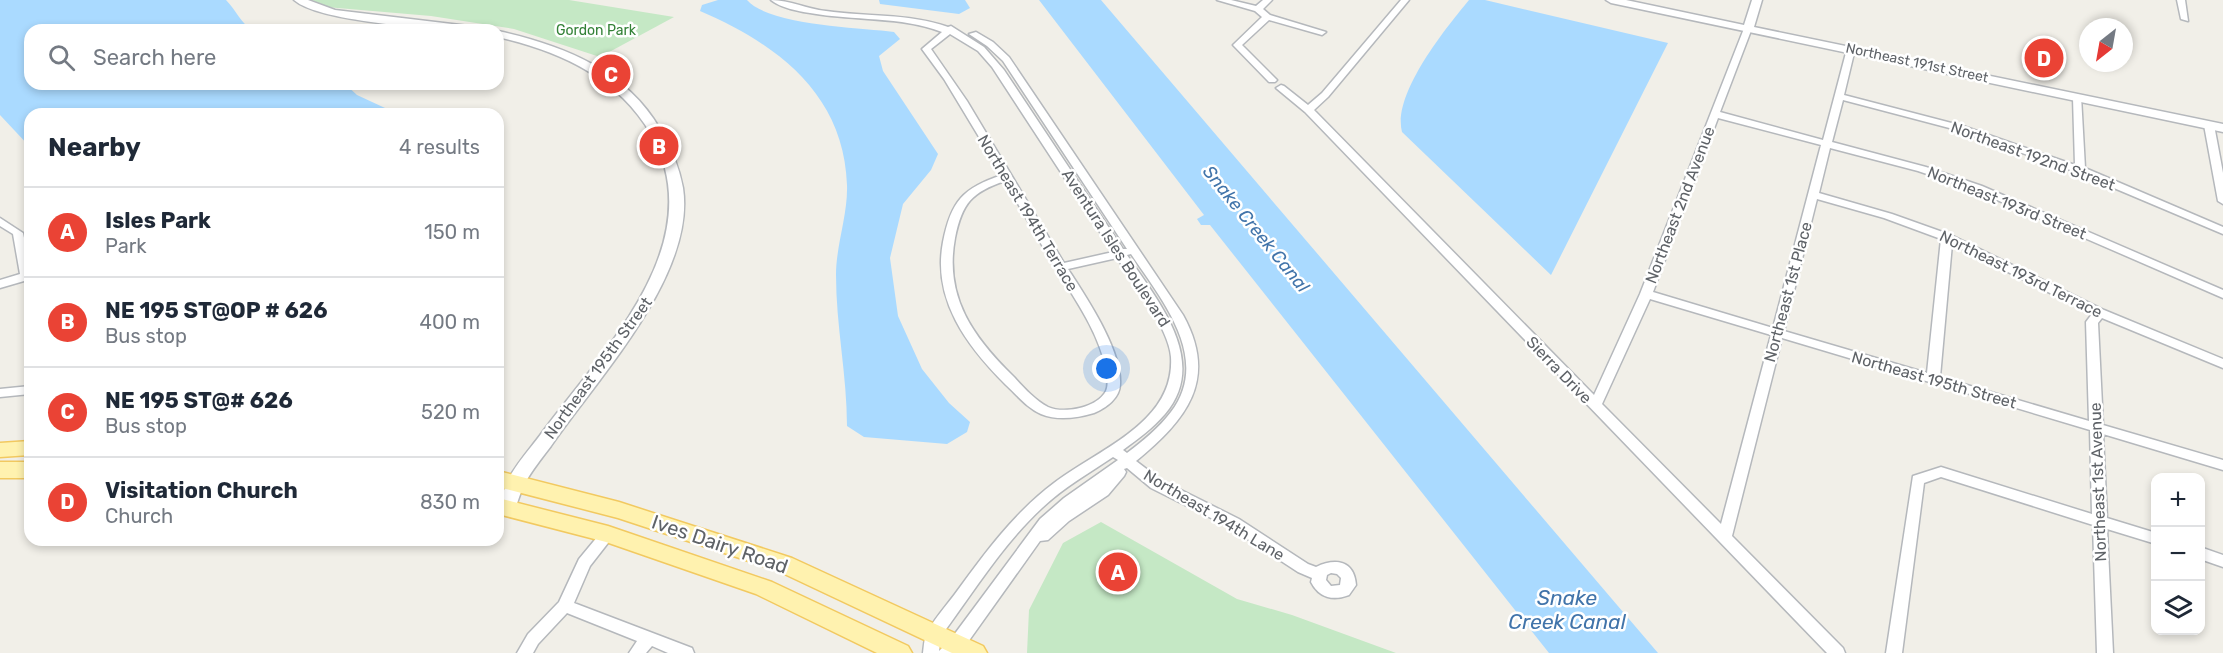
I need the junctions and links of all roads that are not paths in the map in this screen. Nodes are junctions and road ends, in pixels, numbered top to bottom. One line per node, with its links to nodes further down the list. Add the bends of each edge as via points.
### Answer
1 (299, 0): 13 (street, via 333,13)
2 (775, 0): 15 (street, Aventura Isles Boulevard, via 814,12)
3 (793, 0): 15 (street, Aventura Isles Boulevard, via 825,9 910,16)
4 (1221, 0): 10 (street)
5 (1268, 0): 10 (street)
6 (1405, 0): 21 (street)
7 (1611, 0): 14 (street, Northeast 191st Street)
8 (1757, 0): 14 (street, Northeast 2nd Avenue)
9 (2181, 0): 12 (street)
10 (1258, 9): 11 (street)
11 (1267, 17): 16 (street); 21 (street, Sierra Drive, via 1237,45)
12 (2185, 19)
13 (426, 24)
14 (1748, 28): 18 (street, Northeast 191st Street); 22 (street, Northeast 2nd Avenue)
15 (951, 29): 27 (street, Northeast 194th Terrace, via 926,49 948,78); 33 (street, Aventura Isles Boulevard, via 990,44 1006,59); 34 (street, Aventura Isles Boulevard, via 981,49 999,70)
16 (1322, 32)
17 (504, 36): 56 (street, Northeast 195th Street, via 549,48 582,63 637,102 660,134 677,183 670,250 652,292 629,329)
18 (1851, 49): 19 (street, Northeast 1st Place); 20 (street, Northeast 191st Street)
19 (1838, 96): 25 (street, Northeast 1st Place); 26 (street, Northeast 192nd Street, via 1960,128)
20 (2078, 98): 23 (street, Northeast 191st Street); 26 (street)
21 (1308, 110): 47 (street, Sierra Drive)
22 (1715, 114): 25 (street, Northeast 193rd Street); 39 (street, Northeast 2nd Avenue)
23 (2209, 125): 24 (street, Northeast 191st Street); 29 (street)
24 (2223, 128)
25 (1828, 143): 28 (street, Northeast 1st Place); 40 (street, Northeast 193rd Street, via 1978,188)
26 (2080, 170): 31 (street, Northeast 192nd Street)
27 (1007, 177): 36 (street, Northeast 194th Terrace); 36 (street, Northeast 194th Terrace, via 973,189 958,211 946,256 948,285 970,337 987,360 1039,408 1070,414 1102,404 1114,384 1098,333)
28 (1815, 195): 32 (street, Northeast 193rd Terrace); 42 (street, Northeast 1st Place)
29 (2223, 201)
30 (0, 221): 35 (street, via 18,233)
31 (2223, 231)
32 (1947, 237): 41 (street, Northeast 193rd Terrace); 44 (street)
33 (1133, 250): 34 (street); 52 (street, Aventura Isles Boulevard, via 1187,332 1193,360 1192,379 1176,415 1164,431)
34 (1120, 254): 36 (street); 51 (street, Aventura Isles Boulevard, via 1164,320 1179,359 1174,386 1159,413 1145,429)
35 (24, 260)
36 (1061, 267)
37 (24, 279): 38 (street)
38 (0, 284)
39 (1646, 294): 42 (street, Northeast 195th Street); 47 (street, Northeast 2nd Avenue)
40 (2223, 294)
41 (2100, 313): 43 (street, Northeast 193rd Terrace); 48 (street, Northeast 1st Avenue, via 2092,322)
42 (1776, 334): 44 (street, Northeast 195th Street); 61 (street, Northeast 1st Place)
43 (2223, 364)
44 (1933, 380): 48 (street, Northeast 195th Street)
45 (24, 391): 46 (street)
46 (0, 393)
47 (1594, 406): 61 (street, Sierra Drive)
48 (2095, 427): 53 (street, Northeast 195th Street); 59 (street, Northeast 1st Avenue)
49 (24, 448): 50 (main road)
50 (0, 450)
51 (1114, 450): 52 (street, Northeast 194th Lane); 68 (street, Aventura Isles Boulevard, via 1062,482 1036,504)
52 (1128, 462): 65 (street, Northeast 194th Lane, via 1156,484 1206,508); 68 (street, Aventura Isles Boulevard, via 1103,491 1064,517 1027,551)
53 (2223, 465)
54 (24, 470): 55 (main road)
55 (0, 471)
56 (507, 480): 57 (street, Northeast 195th Street); 68 (main road, Ives Dairy Road, via 619,510 784,564)
57 (504, 500)
58 (504, 507): 60 (main road, Ives Dairy Road)
59 (2100, 521): 62 (street); 74 (street, via 1941,472 1918,480); 75 (street, Northeast 1st Avenue)
60 (608, 534): 66 (street, via 584,563); 72 (main road, Ives Dairy Road, via 764,588)
61 (1725, 536): 73 (street, Sierra Drive)
62 (2151, 537)
63 (2205, 556): 64 (street)
64 (2223, 561)
65 (1318, 574)
66 (565, 606): 67 (street); 69 (street)
67 (649, 638): 70 (street); 71 (street)
68 (948, 647)
69 (525, 653)
70 (637, 653)
71 (686, 653)
72 (900, 653)
73 (1838, 653)
74 (1894, 653)
75 (2105, 653)

